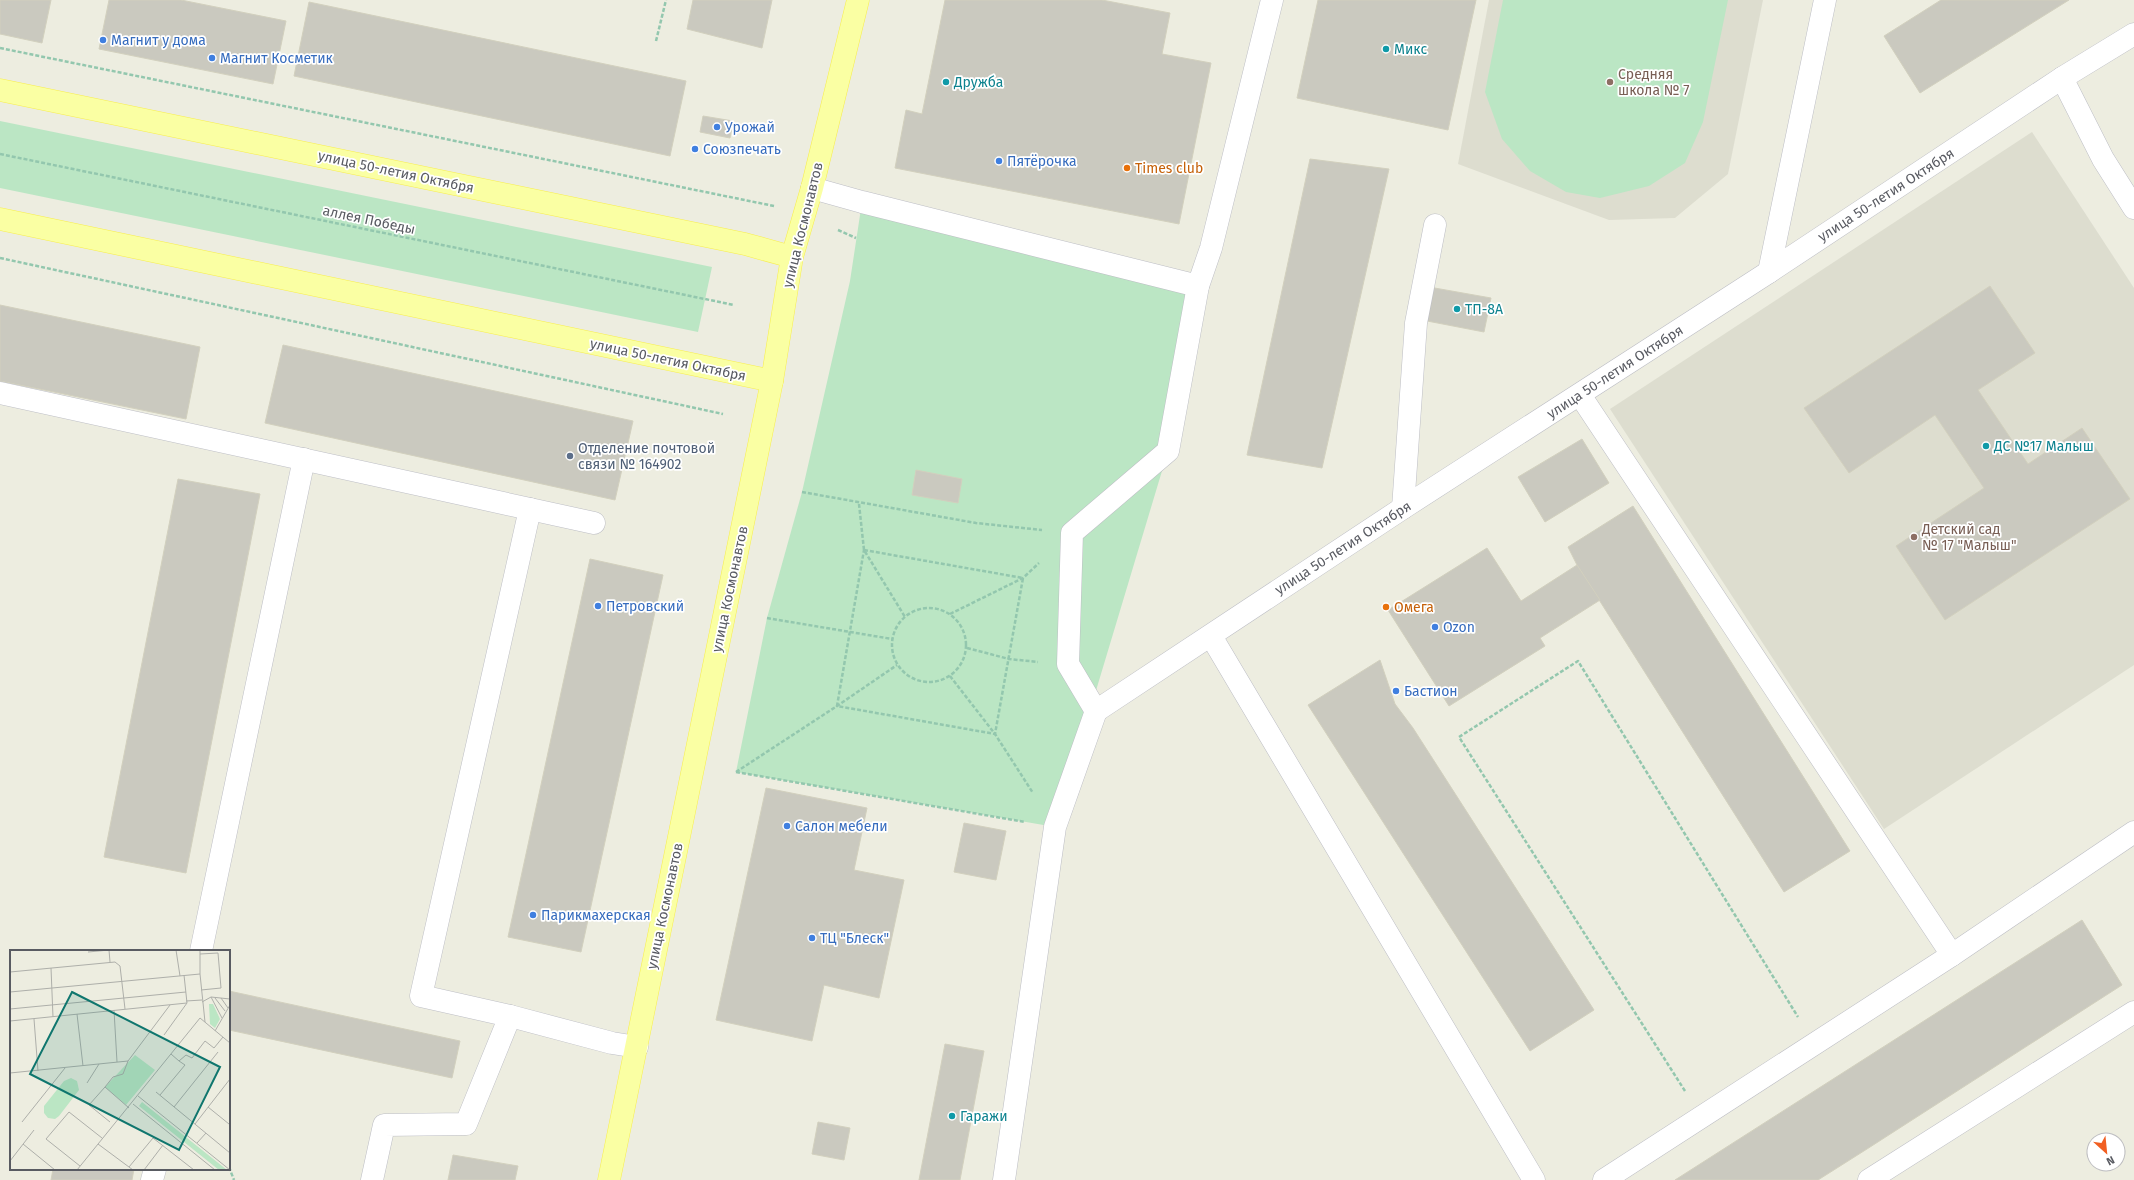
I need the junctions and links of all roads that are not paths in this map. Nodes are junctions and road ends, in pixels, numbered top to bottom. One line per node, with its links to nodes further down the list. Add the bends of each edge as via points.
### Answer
1 (858, 0): 7 (main road, улица Космонавтов)
2 (1272, 0): 13 (street, via 1211,248)
3 (1825, 0): 12 (street)
4 (2134, 34): 5 (street, улица 50-летия Октября)
5 (2062, 78): 8 (street, via 2103,159); 12 (street, улица 50-летия Октября)
6 (0, 90): 11 (main road, улица 50-летия Октября, via 745,244)
7 (812, 188): 11 (main road, улица Космонавтов); 13 (street)
8 (2134, 208)
9 (0, 219): 14 (main road, улица 50-летия Октября)
10 (1435, 225): 18 (street, via 1416,323)
11 (792, 257): 14 (main road, улица Космонавтов)
12 (1768, 272): 16 (street, улица 50-летия Октября)
13 (1198, 286): 22 (street, via 1168,451 1072,533 1068,664)
14 (772, 381): 28 (main road, улица Космонавтов)
15 (0, 393): 17 (street)
16 (1580, 395): 18 (street, улица 50-летия Октября); 25 (street)
17 (304, 459): 19 (street); 24 (street)
18 (1403, 508): 21 (street, улица 50-летия Октября)
19 (530, 509): 20 (street); 27 (street, via 421,996)
20 (594, 523)
21 (1210, 636): 22 (street, улица 50-летия Октября); 34 (street)
22 (1096, 712): 33 (street, via 1055,827)
23 (2134, 832): 25 (street)
24 (200, 950)
25 (1952, 955): 35 (street)
26 (2134, 1012): 36 (street)
27 (510, 1016): 28 (street, via 612,1044); 31 (street, via 466,1124 384,1125)
28 (636, 1047): 32 (main road, улица Космонавтов)
29 (155, 1170): 30 (street)
30 (152, 1180)
31 (372, 1180)
32 (609, 1180)
33 (1004, 1180)
34 (1534, 1180)
35 (1604, 1180)
36 (1869, 1180)

